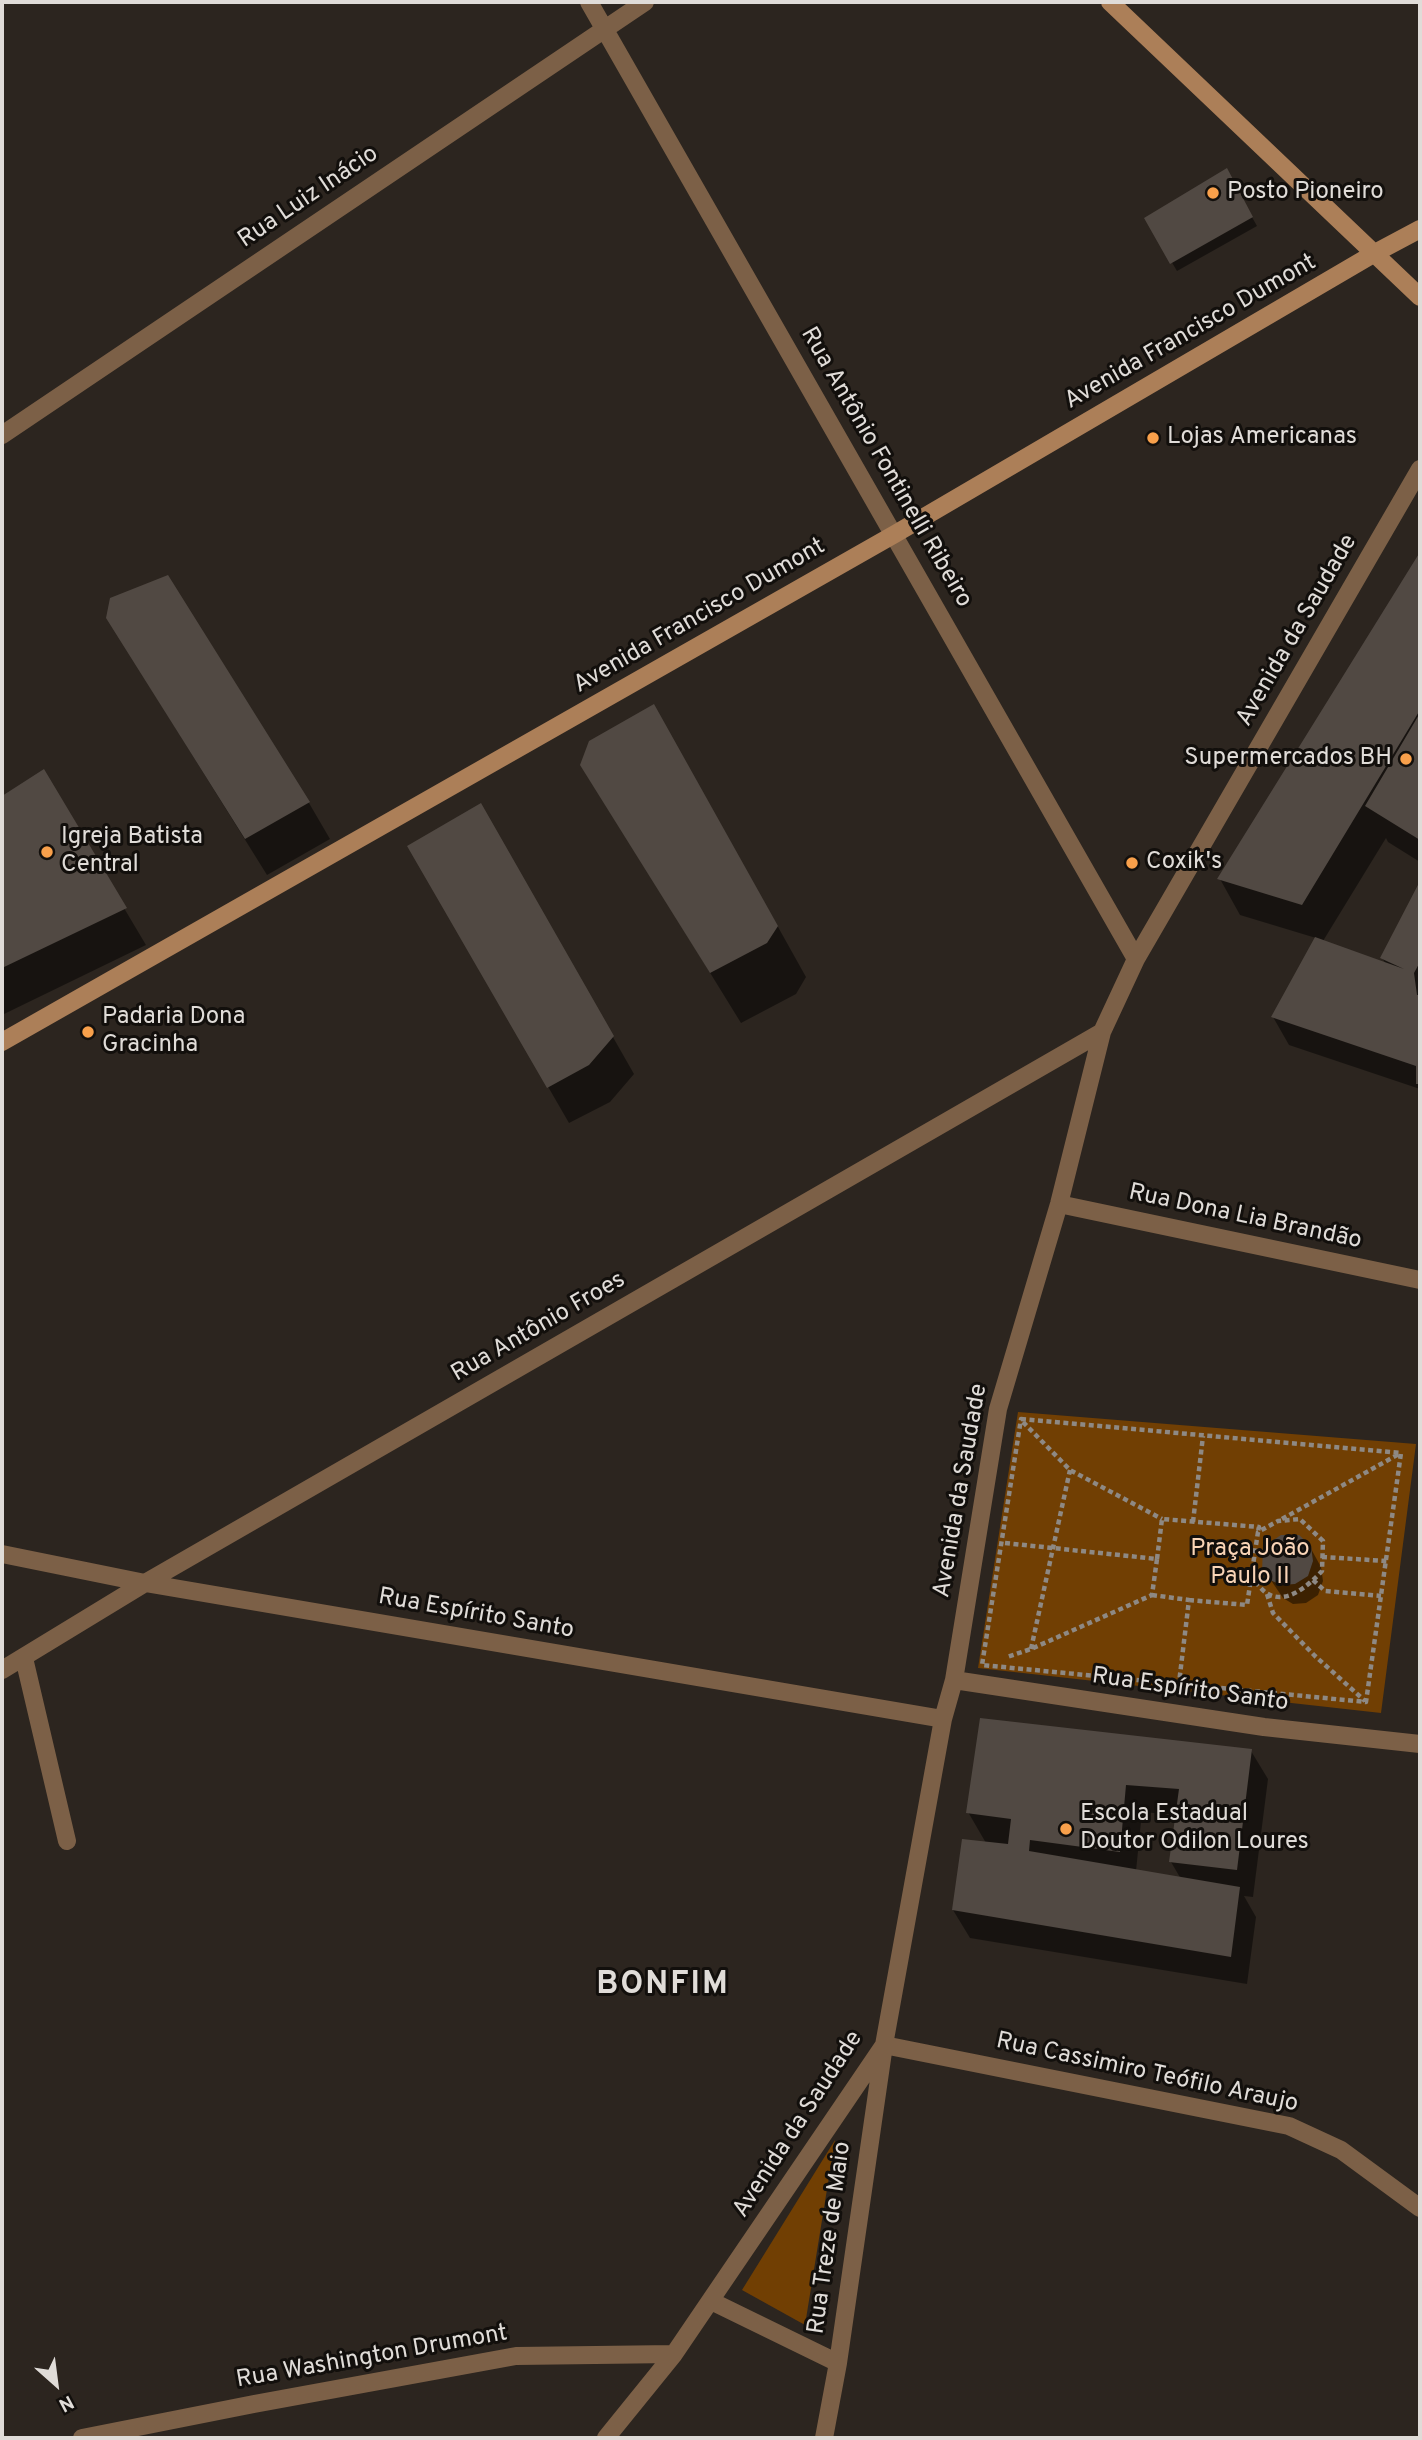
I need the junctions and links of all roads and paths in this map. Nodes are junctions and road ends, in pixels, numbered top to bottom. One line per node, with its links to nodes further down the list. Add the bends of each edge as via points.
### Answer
1 (589, 2): 4 (street, Rua Antônio Fontinelli Ribeiro)
2 (645, 2): 4 (street, Rua Luiz Inácio)
3 (1110, 2): 6 (street)
4 (605, 27): 8 (street, Rua Luiz Inácio); 10 (street, Rua Antônio Fontinelli Ribeiro)
5 (1420, 229): 6 (street, Avenida Francisco Dumont)
6 (1375, 253): 7 (street); 10 (street, Avenida Francisco Dumont)
7 (1420, 297)
8 (2, 435)
9 (1420, 469): 11 (street, Avenida da Saudade)
10 (895, 534): 11 (street, Rua Antônio Fontinelli Ribeiro); 13 (street, Avenida Francisco Dumont)
11 (1136, 959): 12 (street, Avenida da Saudade)
12 (1102, 1032): 14 (street, Avenida da Saudade); 33 (street, Rua Antônio Froes)
13 (2, 1042)
14 (1059, 1204): 15 (street, Rua Dona Lia Brandão); 24 (street, Avenida da Saudade, via 998,1409)
15 (1420, 1280)
16 (1021, 1419): 17 (path); 19 (path); 25 (path)
17 (1203, 1435): 18 (path); 22 (path)
18 (1401, 1453): 21 (path); 30 (path)
19 (1070, 1470): 20 (path); 26 (path)
20 (1162, 1519): 22 (path); 29 (path)
21 (1278, 1521): 23 (path); 28 (path, via 1300,1519 1323,1541)
22 (1193, 1522): 23 (path, via 1259,1527)
23 (1258, 1532): 31 (path)
24 (976, 1540): 25 (path); 42 (street, Avenida da Saudade)
25 (1002, 1542): 26 (path); 40 (path)
26 (1054, 1548): 29 (path); 38 (path)
27 (2, 1554): 33 (street, Rua Espírito Santo)
28 (1322, 1557): 30 (path); 32 (path, via 1322,1571)
29 (1157, 1559): 35 (path)
30 (1387, 1561): 36 (path)
31 (1250, 1576): 34 (path); 37 (path, via 1247,1605)
32 (1313, 1580): 34 (path, via 1286,1597); 36 (path, via 1325,1591)
33 (145, 1583): 39 (street, Rua Antônio Froes); 45 (street, Rua Espírito Santo)
34 (1267, 1594): 44 (path, via 1273,1613)
35 (1152, 1595): 37 (path); 38 (path)
36 (1381, 1596): 44 (path)
37 (1189, 1600): 43 (path)
38 (1031, 1649): 40 (path)
39 (24, 1658): 41 (street, Rua Antônio Froes); 47 (street)
40 (982, 1665): 43 (path)
41 (2, 1670)
42 (954, 1680): 45 (street, Avenida da Saudade); 46 (street, Rua Espírito Santo, via 1264,1727)
43 (1179, 1683): 44 (path)
44 (1366, 1702)
45 (943, 1719): 48 (street, Avenida da Saudade)
46 (1420, 1744)
47 (67, 1841)
48 (884, 2045): 49 (street, Rua Cassimiro Teófilo Araujo, via 1289,2126 1341,2150); 50 (street, Avenida da Saudade); 52 (street, Rua Treze de Maio)
49 (1420, 2208)
50 (711, 2301): 51 (street, Avenida da Saudade); 52 (street)
51 (674, 2354): 53 (street, Rua Washington Drumont, via 516,2356); 54 (street, Avenida da Saudade)
52 (838, 2363): 55 (street, Rua Treze de Maio)
53 (82, 2438)
54 (606, 2438)
55 (824, 2438)

